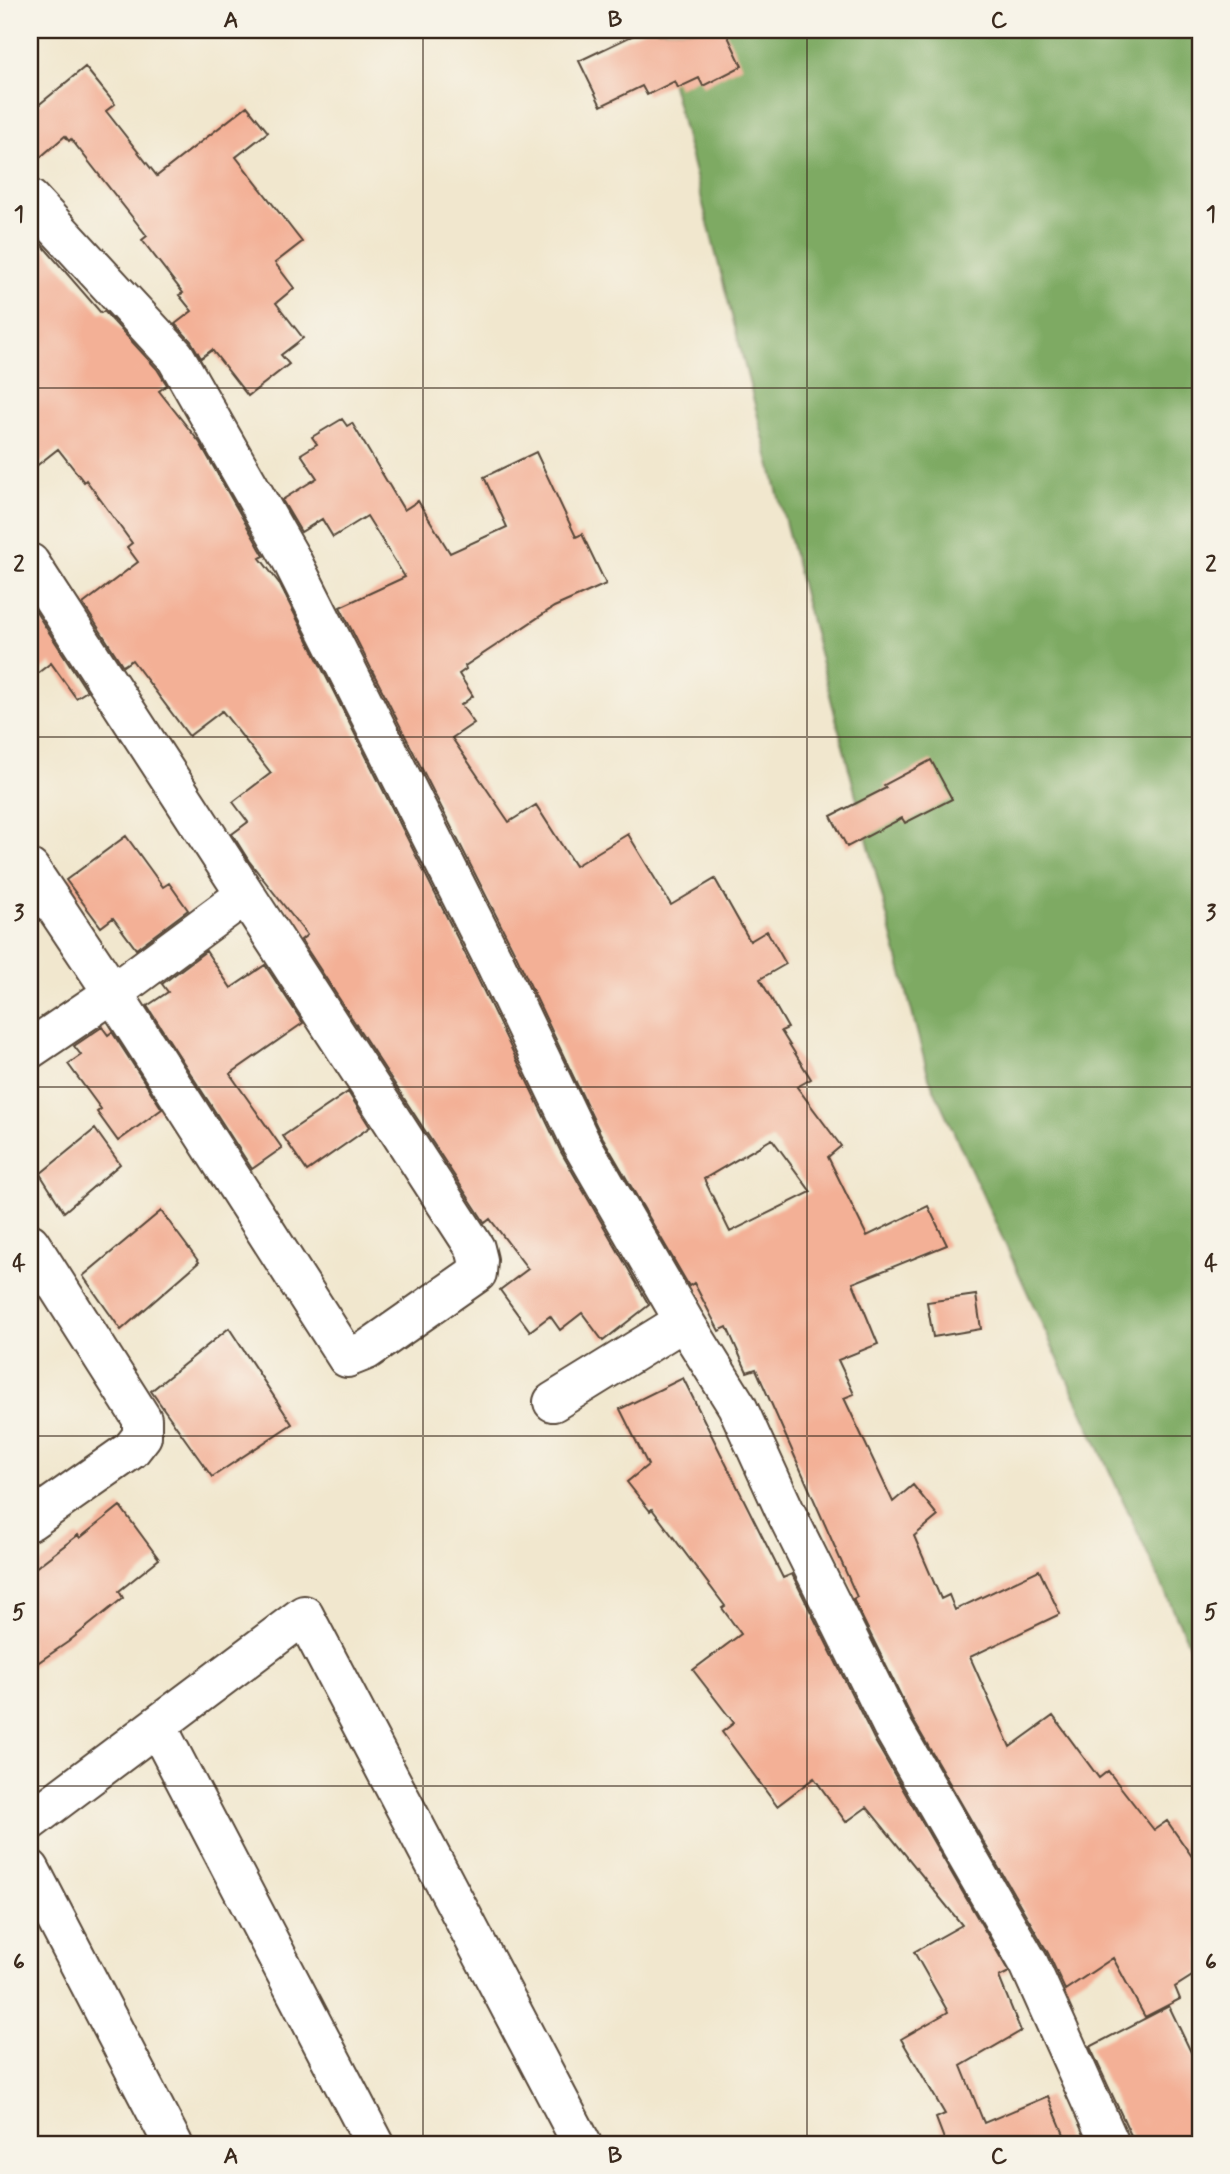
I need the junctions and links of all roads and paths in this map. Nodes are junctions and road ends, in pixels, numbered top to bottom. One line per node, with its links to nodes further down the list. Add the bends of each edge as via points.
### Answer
1 (30, 199): 8 (street, via 175,356 291,559 581,1143)
2 (30, 563): 4 (street)
3 (30, 869): 5 (street)
4 (245, 895): 5 (street); 5 (street, via 475,1248 477,1273 367,1350 347,1358)
5 (113, 993): 6 (street)
6 (30, 1049)
7 (30, 1243): 10 (street, via 142,1419 142,1436 131,1450)
8 (684, 1321): 9 (street); 17 (street, via 737,1406 894,1730 1029,1964)
9 (553, 1402)
10 (30, 1521)
11 (157, 1726): 12 (street); 15 (street); 16 (street, via 303,1615)
12 (30, 1821)
13 (30, 1869): 14 (street)
14 (173, 2144)
15 (375, 2144)
16 (582, 2144)
17 (1110, 2144)

